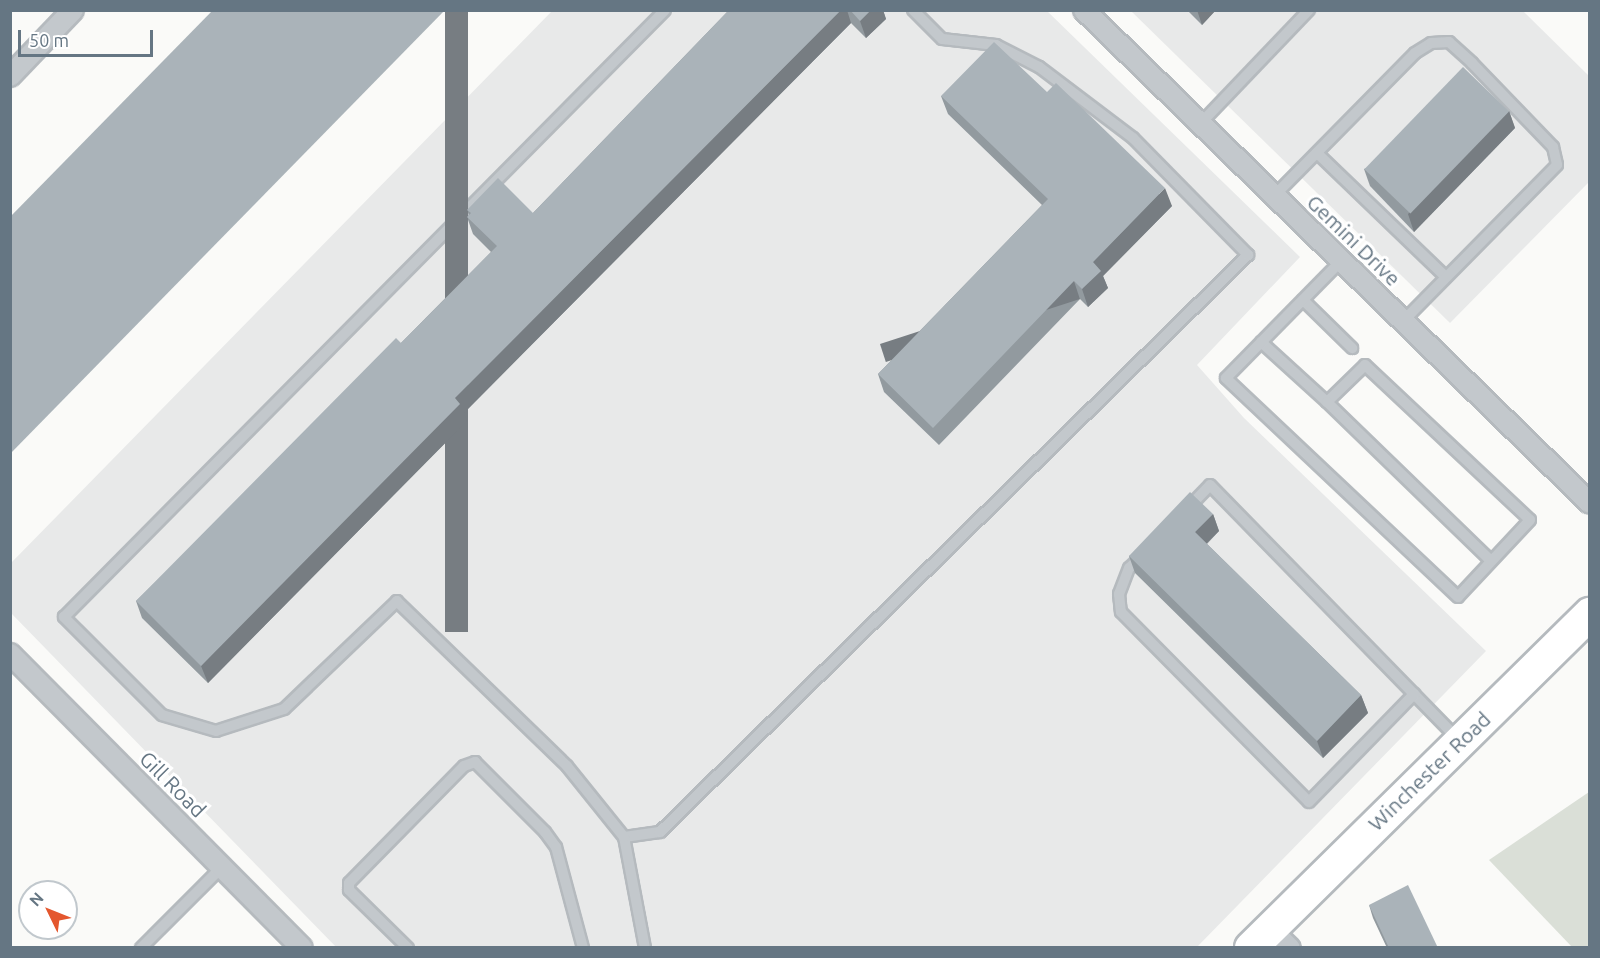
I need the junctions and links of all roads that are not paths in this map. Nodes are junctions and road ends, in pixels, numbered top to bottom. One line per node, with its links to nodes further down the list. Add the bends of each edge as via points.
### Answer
1 (74, 10): 6 (street)
2 (665, 10): 25 (lane, via 64,617 162,715 216,731 284,709 397,601 567,766)
3 (913, 10): 25 (lane, via 942,39 996,45 1039,67 1133,138 1248,255 660,832)
4 (1084, 10): 7 (street, Gemini Drive)
5 (1309, 10): 7 (lane)
6 (10, 76)
7 (1200, 124): 9 (street, Gemini Drive)
8 (1317, 153): 9 (lane); 11 (lane); 11 (lane, via 1415,53 1431,43 1449,42 1472,63 1553,147 1557,165)
9 (1274, 196): 10 (street, Gemini Drive)
10 (1341, 261): 12 (lane); 13 (street, Gemini Drive)
11 (1446, 277): 13 (lane)
12 (1303, 300): 14 (lane); 15 (lane)
13 (1403, 321): 17 (street, Gemini Drive)
14 (1262, 342): 16 (lane); 20 (lane, via 1226,378 1458,597)
15 (1352, 348)
16 (1327, 402): 20 (lane); 20 (lane, via 1365,365 1530,520)
17 (1590, 503)
18 (1178, 518): 23 (lane, via 1210,485)
19 (1153, 543): 23 (lane, via 1129,568 1119,594 1121,612 1309,802)
20 (1491, 561)
21 (1590, 614): 24 (main road, Winchester Road)
22 (10, 654): 26 (street, Gill Road)
23 (1414, 694): 24 (lane)
24 (1460, 741): 27 (main road, Winchester Road)
25 (624, 837): 32 (lane)
26 (222, 867): 28 (lane); 29 (street, Gill Road)
27 (1270, 941)
28 (141, 948)
29 (302, 948)
30 (408, 948): 31 (lane, via 349,890 349,883 464,765 476,762 555,847)
31 (583, 948)
32 (645, 948)

